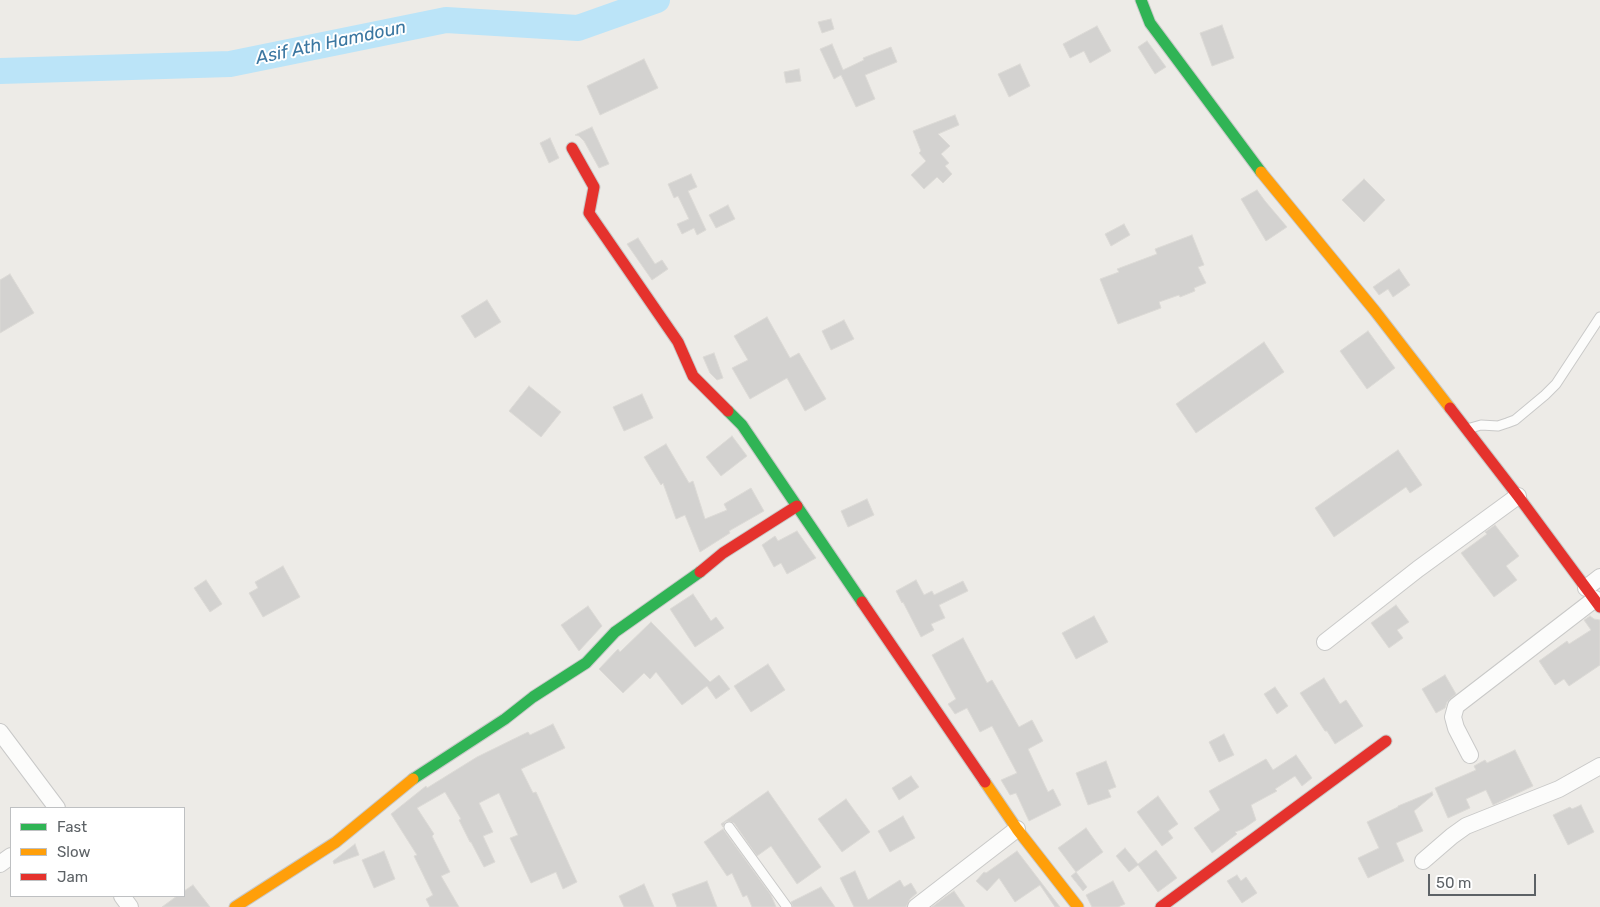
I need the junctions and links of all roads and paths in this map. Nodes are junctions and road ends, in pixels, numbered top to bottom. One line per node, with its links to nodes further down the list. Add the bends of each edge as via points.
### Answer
1 (1141, 0): 4 (street, via 1150,24 1274,191 1375,310)
2 (572, 148): 6 (street, via 594,187 589,213 678,342 693,376 742,425)
3 (1600, 316): 4 (lane, via 1556,384 1545,395 1515,420 1498,426 1481,425)
4 (1467, 429): 5 (street)
5 (1518, 496): 8 (street); 9 (street)
6 (797, 506): 16 (street); 18 (street, via 723,553 686,583 658,600 615,632 586,663 419,774 336,842)
7 (1600, 577): 8 (street)
8 (1594, 598): 12 (street, via 1456,706 1453,717 1456,728)
9 (1325, 642)
10 (0, 732): 14 (street)
11 (1386, 741): 22 (street)
12 (1470, 755)
13 (1600, 766): 17 (street, via 1558,789 1466,826)
14 (56, 807)
15 (729, 827): 19 (lane)
16 (1017, 829): 20 (street); 21 (street)
17 (1422, 861)
18 (235, 907)
19 (787, 907)
20 (916, 907)
21 (1078, 907)
22 (1161, 907)

